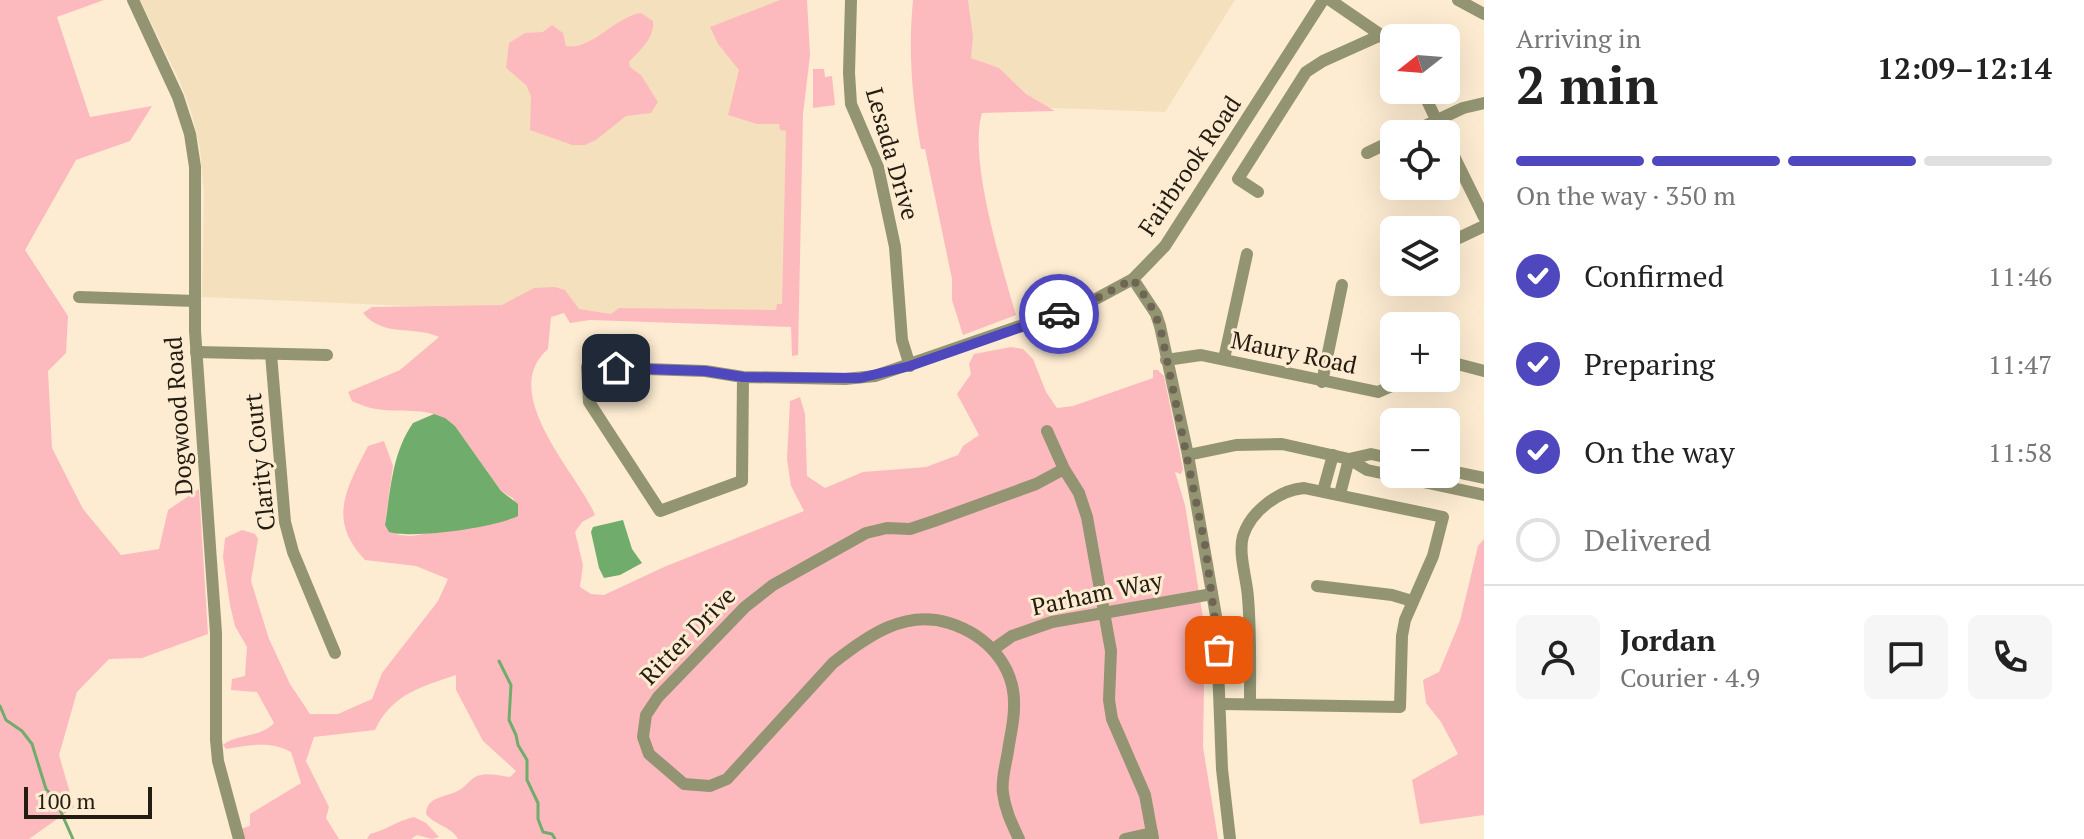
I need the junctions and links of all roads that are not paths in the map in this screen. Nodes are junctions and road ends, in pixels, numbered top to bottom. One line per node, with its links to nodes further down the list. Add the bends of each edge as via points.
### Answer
1 (133, 0): 24 (street, Dogwood Road, via 190,134 197,184)
2 (851, 0): 31 (street, Lesada Drive, via 851,104 878,167 895,247 900,324)
3 (1323, 0): 10 (street, Fairbrook Road)
4 (1330, 0): 7 (street)
5 (1458, 0): 6 (street)
6 (1484, 14)
7 (1380, 34)
8 (1380, 35): 11 (street, via 1306,72)
9 (1484, 103): 12 (street)
10 (1257, 104): 11 (street); 21 (street, Fairbrook Road, via 1181,225)
11 (1277, 116): 16 (street, via 1238,179)
12 (1439, 120)
13 (1380, 147): 14 (street)
14 (1367, 153)
15 (1460, 168): 17 (street)
16 (1258, 192)
17 (1484, 217)
18 (1484, 226): 19 (street)
19 (1460, 237)
20 (1247, 254): 28 (street)
21 (1133, 279): 29 (street, via 1156,314); 31 (street, Fairbrook Road, via 1074,309)
22 (1342, 285): 34 (street)
23 (79, 297): 24 (street)
24 (195, 301): 25 (street, Dogwood Road)
25 (196, 352): 26 (street); 56 (street, Dogwood Road, via 216,633 217,752)
26 (271, 354): 27 (street); 52 (street, Clarity Court, via 285,522)
27 (327, 355)
28 (1224, 359): 29 (street, Maury Road, via 1192,355); 34 (street, Maury Road)
29 (1166, 360): 37 (street)
30 (1460, 365): 32 (street)
31 (910, 366): 33 (street, Fairbrook Road, via 845,379)
32 (1484, 371)
33 (743, 377): 33 (street, Fairbrook Road, via 742,481 660,511 589,402 587,367)
34 (1322, 382): 35 (street, Maury Road)
35 (1380, 391)
36 (1047, 431): 41 (street)
37 (1188, 455): 38 (street, via 1261,443); 48 (street)
38 (1333, 455): 40 (street); 44 (street)
39 (1380, 456): 40 (street)
40 (1349, 459): 45 (street); 46 (street, via 1367,470)
41 (1064, 469): 50 (street, via 1087,517); 51 (street, Ritter Drive, via 910,529 866,533 773,585 658,697 646,715 643,737 649,754 684,784 710,786 727,779 833,663 882,629 933,618 965,628)
42 (1460, 473): 43 (street)
43 (1484, 478)
44 (1323, 491): 45 (street); 54 (street, via 1283,492 1244,533)
45 (1340, 494): 49 (street, via 1443,517 1433,556)
46 (1484, 495)
47 (1317, 586): 49 (street)
48 (1212, 594): 50 (street, Parham Way); 53 (street)
49 (1412, 601): 54 (street, via 1402,636 1400,707)
50 (1105, 613): 51 (street, Parham Way, via 1052,622); 55 (street, via 1112,719 1145,795)
51 (995, 648): 57 (street, via 1009,677 1014,706 1002,790)
52 (335, 653)
53 (1221, 704): 54 (street); 59 (street)
54 (1250, 704)
55 (1152, 836): 58 (street)
56 (239, 839)
57 (1019, 839)
58 (1125, 839)
59 (1230, 839)

